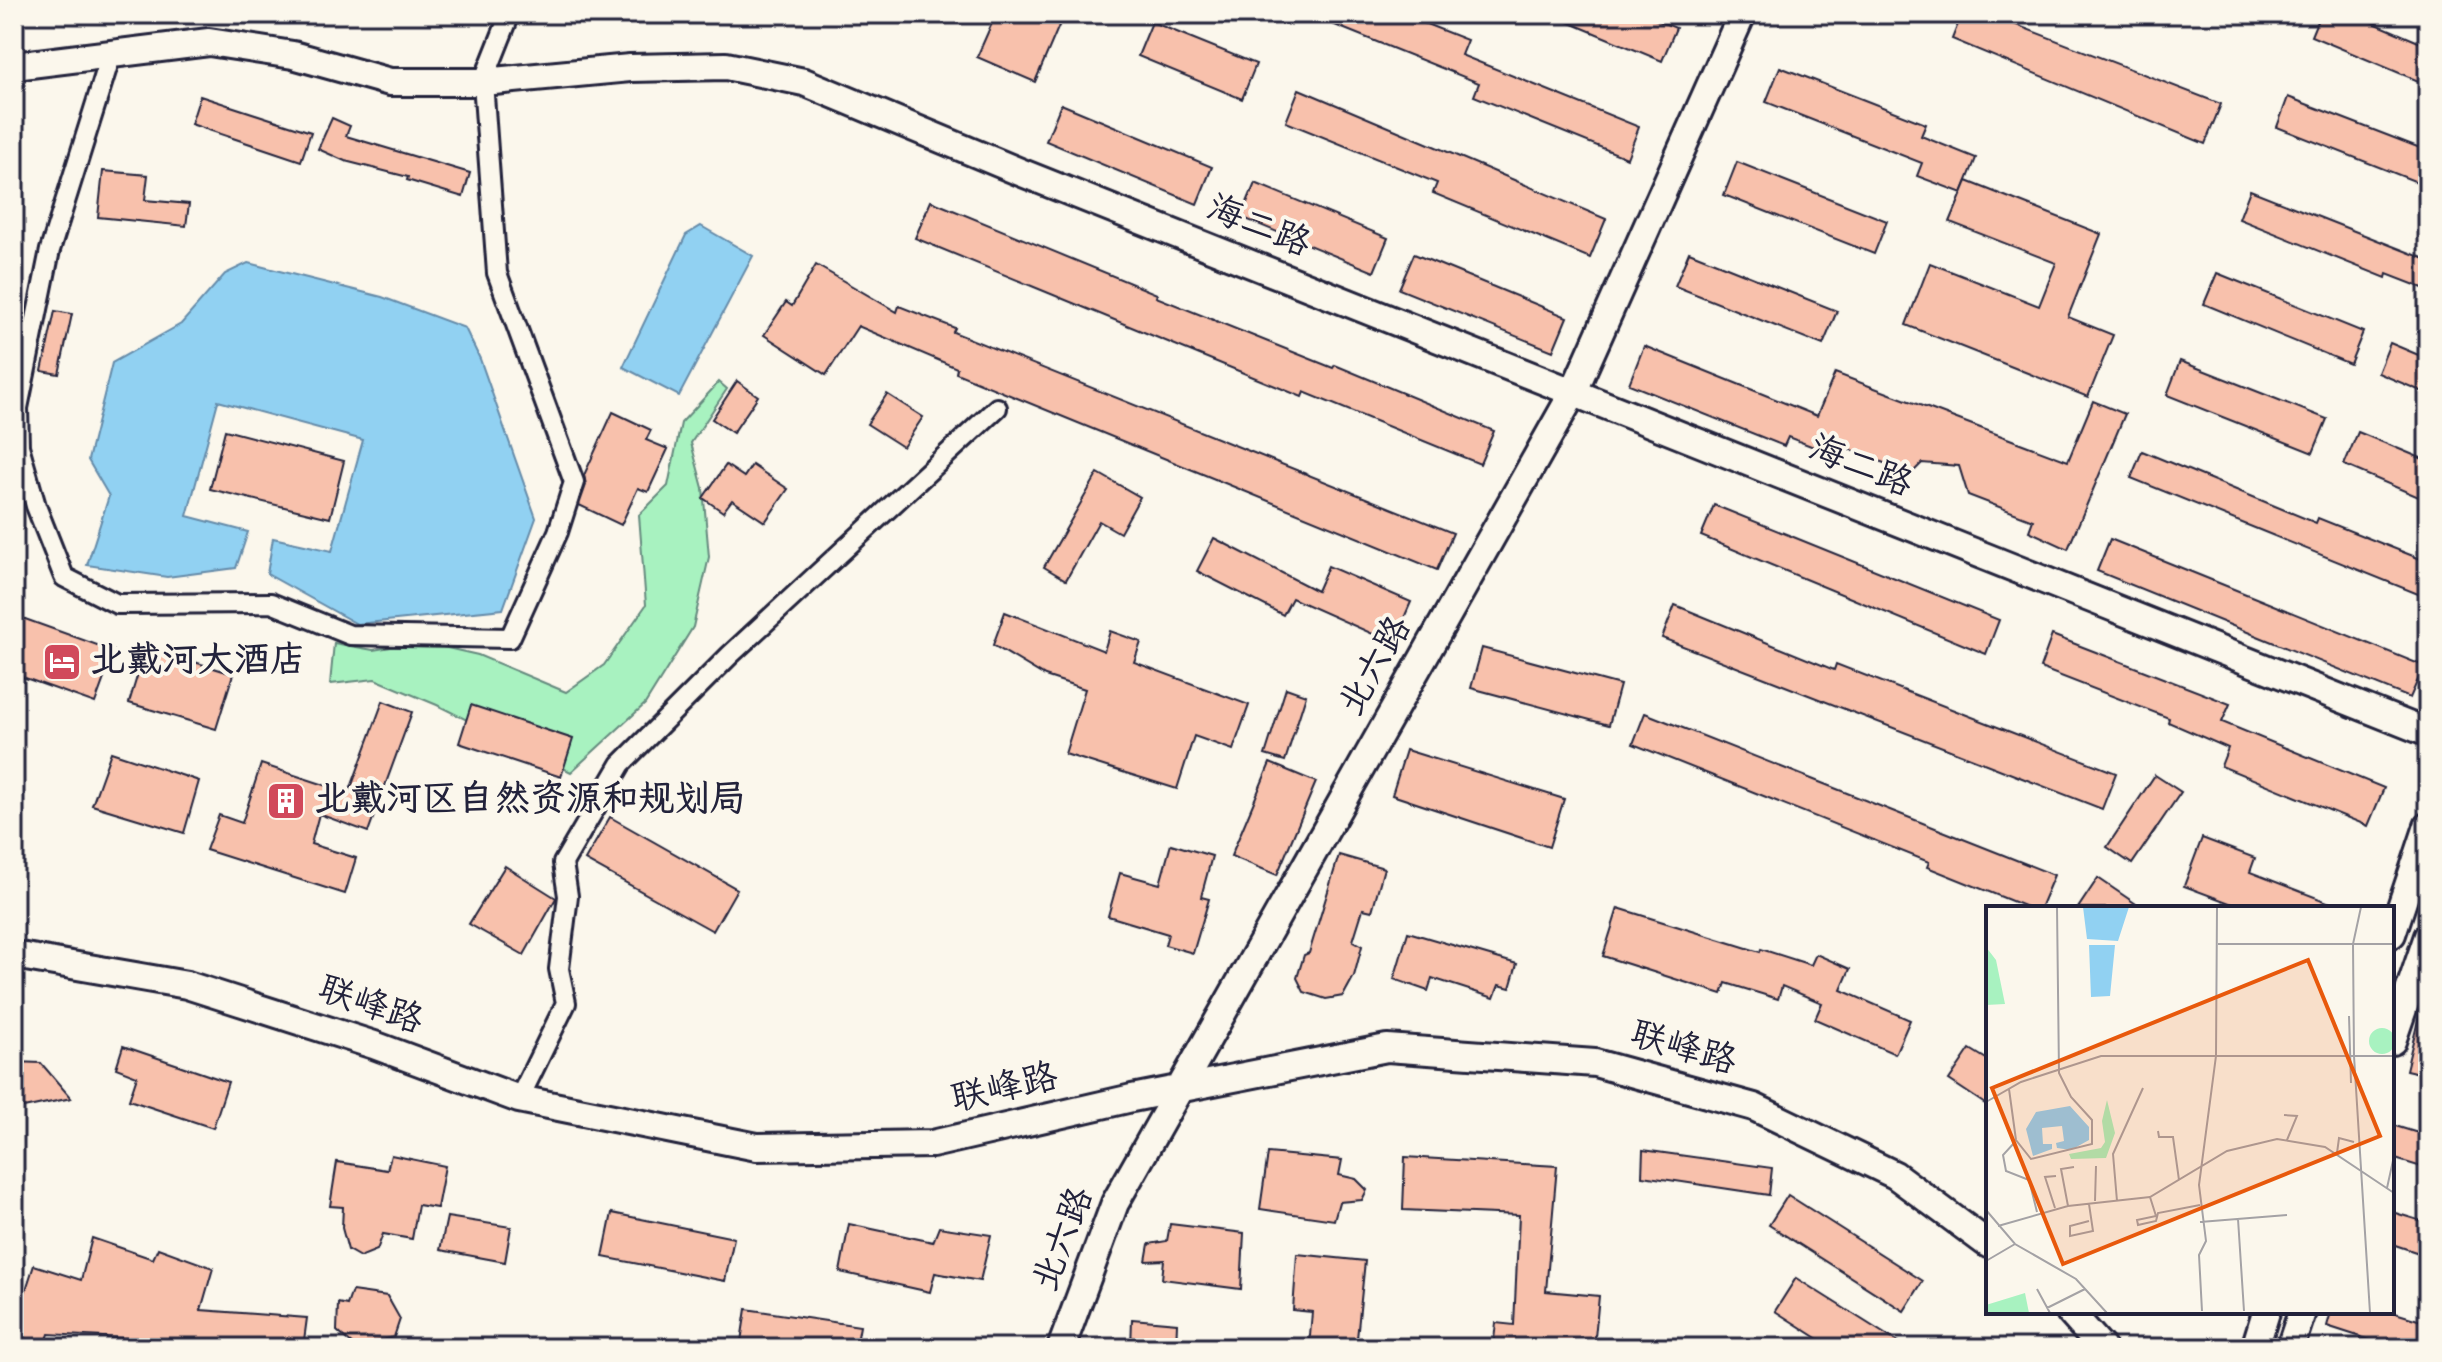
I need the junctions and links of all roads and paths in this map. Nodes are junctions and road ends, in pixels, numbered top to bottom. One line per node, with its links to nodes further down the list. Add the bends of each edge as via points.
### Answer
1 (510, 14): 5 (street)
2 (1742, 14): 6 (street, 北六路)
3 (112, 52): 4 (street, 海二路); 5 (street, 海二路, via 209,42 293,55 390,82); 8 (street, via 50,250)
4 (14, 66)
5 (483, 82): 6 (street, 海二路, via 630,68 726,66 804,82); 8 (street, via 497,273 574,482 558,532 510,638 350,635 271,603 117,604 64,577 36,506 19,446)
6 (1573, 393): 9 (street, 海二路); 15 (street, 北六路)
7 (997, 408): 16 (street, via 730,655 621,764 563,863 568,896 559,969 566,1003)
8 (16, 411)
9 (2428, 733)
10 (2428, 826): 11 (street)
11 (2394, 928)
12 (2428, 936): 14 (street)
13 (14, 955): 16 (street, 联峰路, via 187,985)
14 (2394, 1035)
15 (1179, 1089): 16 (street, 联峰路, via 932,1144 757,1147); 17 (street, 联峰路, via 1387,1048 1595,1063 1754,1107 1895,1175); 21 (street, 北六路, via 1115,1203)
16 (519, 1099)
17 (1986, 1243)
18 (2072, 1314): 22 (street)
19 (2265, 1314): 23 (street)
20 (2301, 1314): 24 (street)
21 (1061, 1348)
22 (2102, 1348)
23 (2255, 1348)
24 (2290, 1348)

